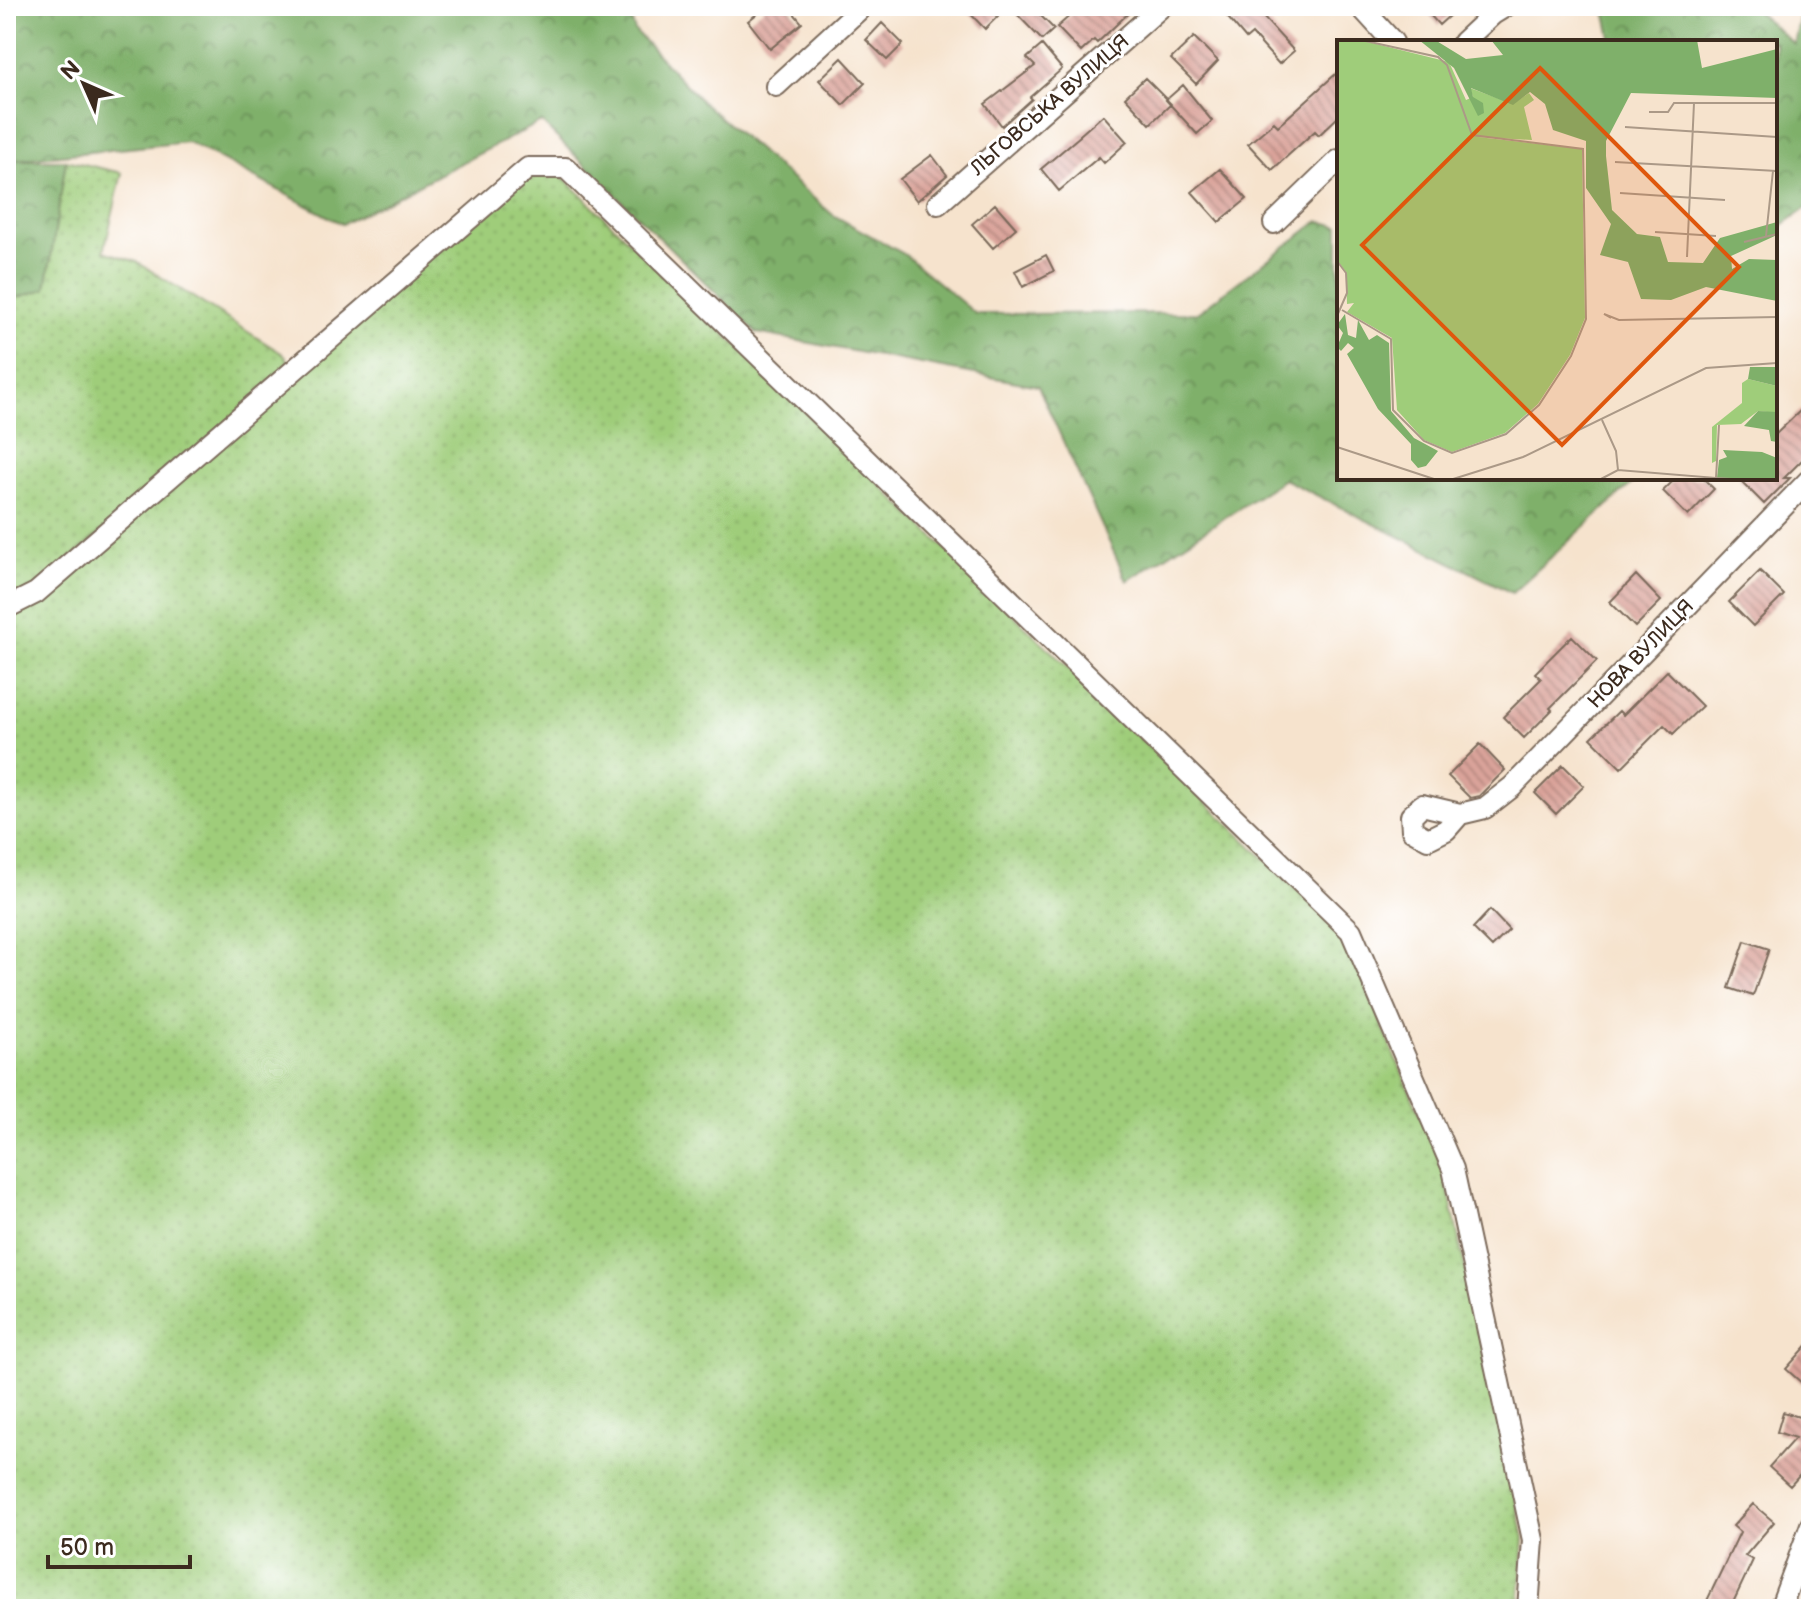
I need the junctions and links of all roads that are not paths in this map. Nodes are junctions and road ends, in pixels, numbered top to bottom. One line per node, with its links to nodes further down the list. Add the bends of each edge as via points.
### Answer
1 (863, 6): 7 (street)
2 (1162, 6): 9 (street, ЛЬГОВСЬКА ВУЛИЦЯ)
3 (1360, 6): 5 (street)
4 (1506, 6): 6 (street)
5 (1391, 40)
6 (1465, 40)
7 (776, 86)
8 (1337, 162): 10 (street)
9 (938, 204)
10 (1274, 223)
11 (1811, 478): 13 (street, НОВА ВУЛИЦЯ, via 1512,787 1485,808)
12 (6, 608): 15 (street, via 36,593 528,168 566,168 1351,931 1453,1169 1533,1540)
13 (1460, 814)
14 (1811, 1525): 16 (street)
15 (1528, 1609)
16 (1780, 1609)

